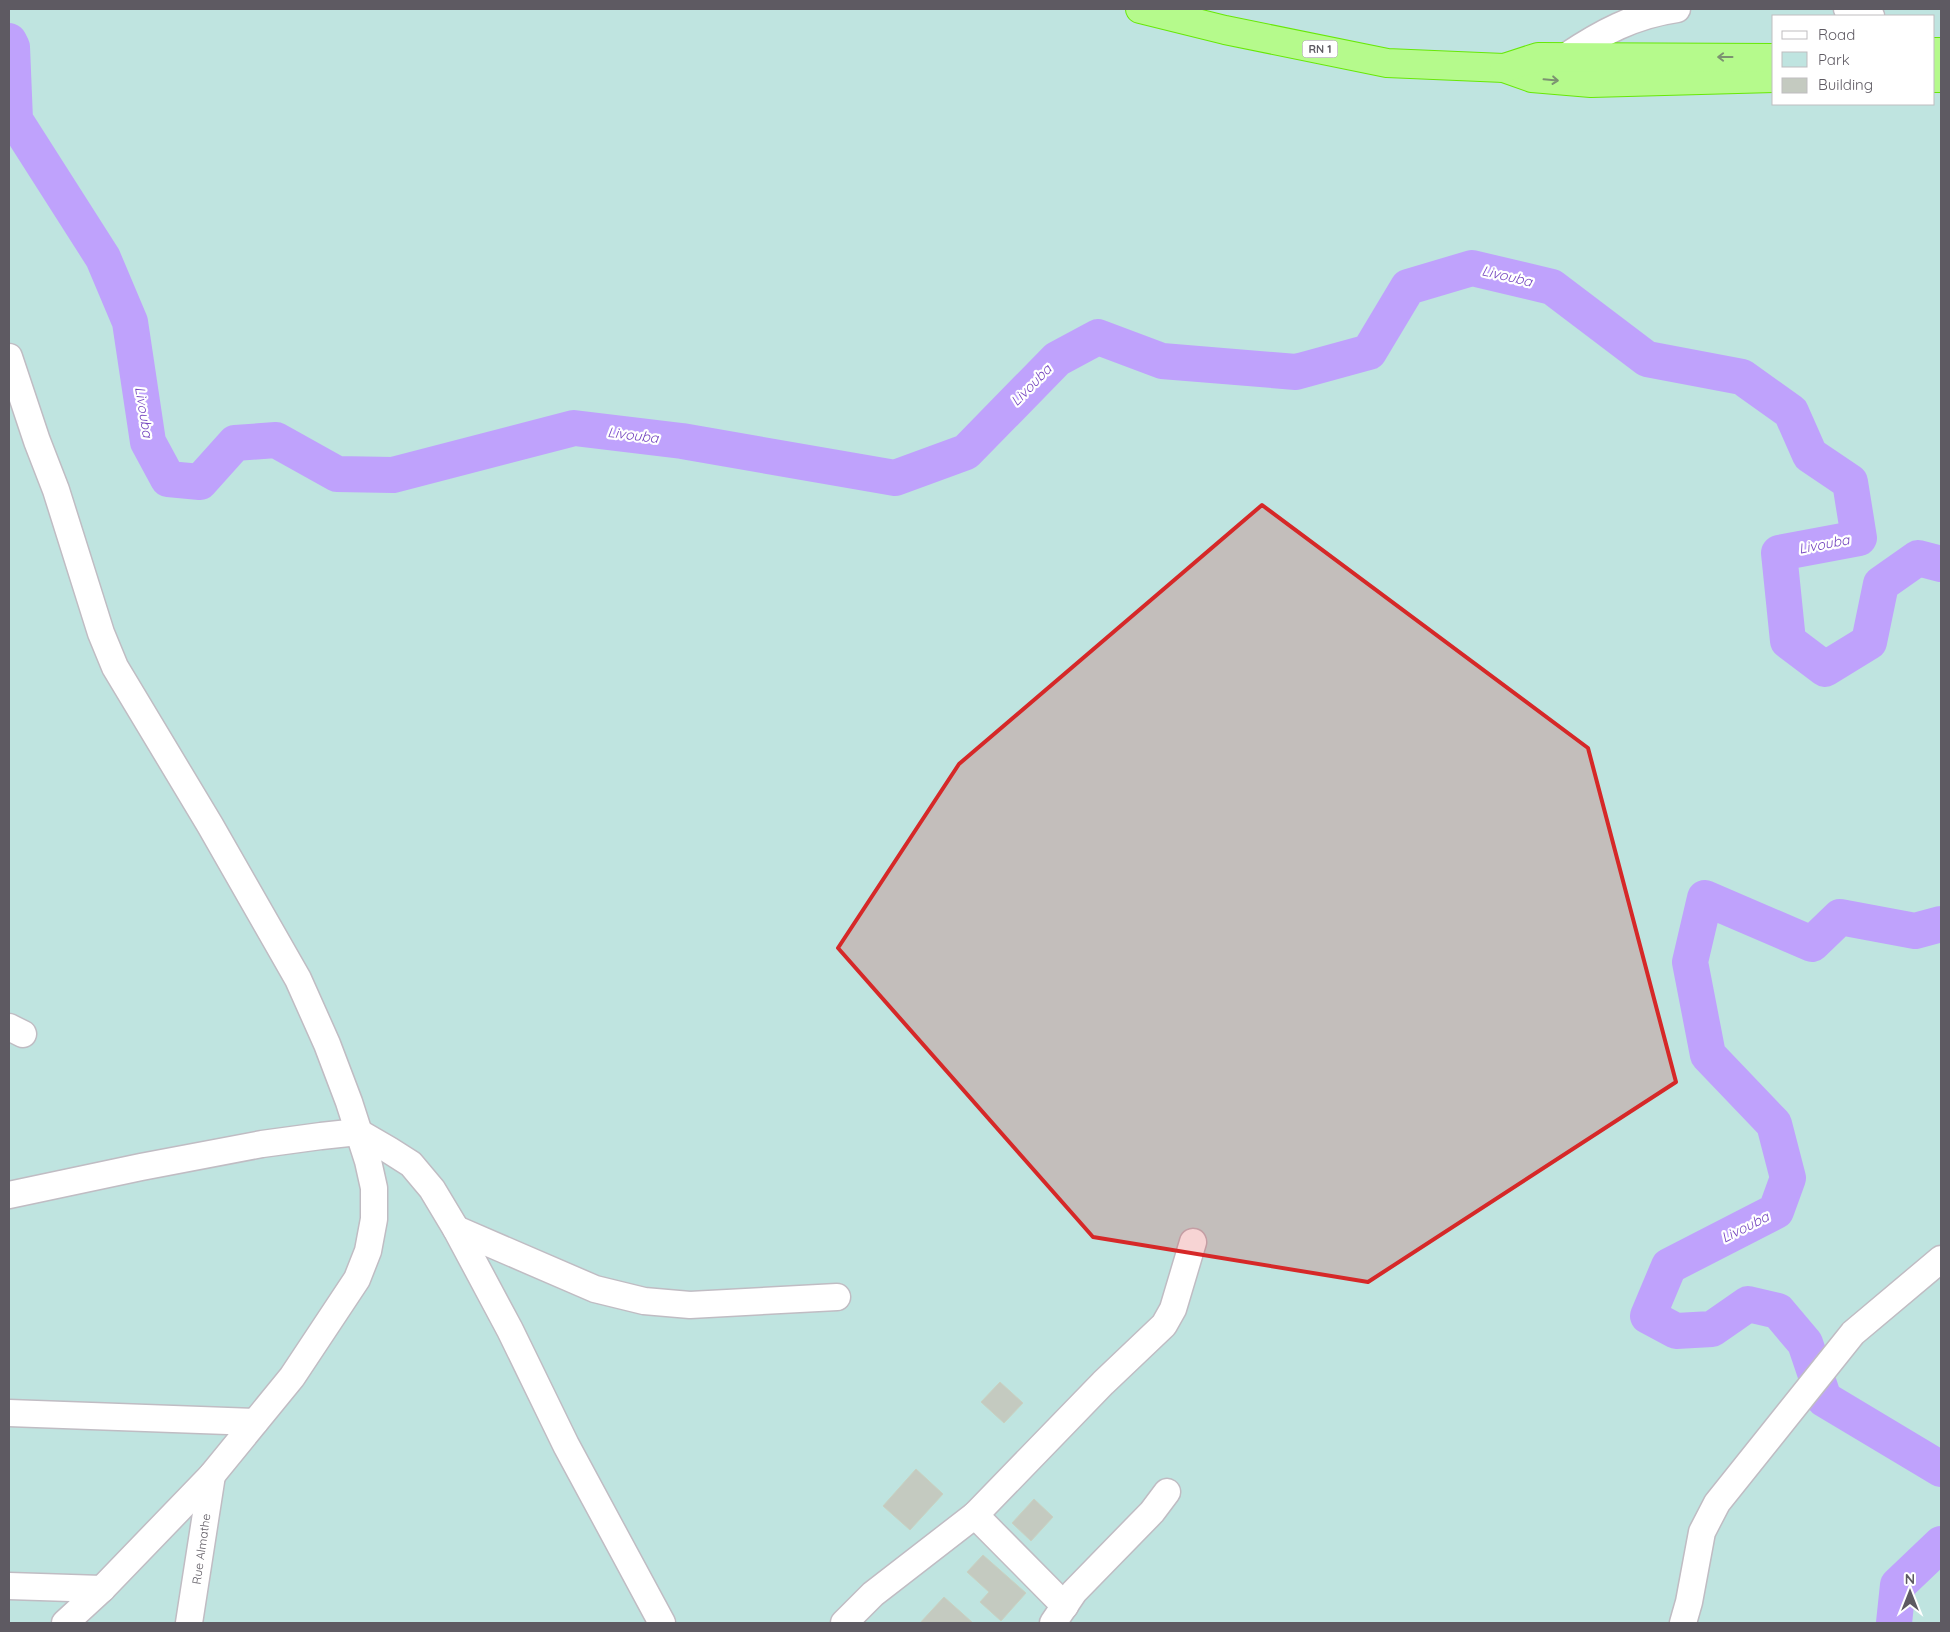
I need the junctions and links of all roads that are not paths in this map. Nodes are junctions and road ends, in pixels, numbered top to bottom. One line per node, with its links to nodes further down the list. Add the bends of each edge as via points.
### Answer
1 (1140, 9): 7 (highway, RN 1, via 1388,63)
2 (1673, 9): 5 (street, via 1630,20)
3 (1847, 9): 4 (street)
4 (1868, 15)
5 (1565, 57): 6 (highway, RN 1, one-way to 5); 7 (highway, RN 1, via 1538,57)
6 (1772, 58)
7 (1504, 68): 8 (highway, RN 1, one-way to 8, via 1532,78 1591,83)
8 (1772, 78)
9 (9, 357): 10 (street, via 114,667 298,979 327,1044)
10 (358, 1132): 11 (street, via 262,1144); 12 (street, via 411,1164 432,1189); 17 (street, via 374,1188 374,1219 368,1251 357,1279 318,1339)
11 (9, 1195)
12 (456, 1229): 15 (street, via 596,1289 644,1300 690,1304); 26 (street, via 566,1446)
13 (1194, 1242): 20 (street, via 1173,1309 1164,1325)
14 (1941, 1258): 28 (street, via 1853,1332 1717,1503 1700,1539)
15 (837, 1297)
16 (9, 1413): 17 (street)
17 (255, 1422): 18 (street)
18 (212, 1475): 22 (street); 25 (street, Rue Almathe)
19 (1167, 1492): 23 (street, via 1152,1512 1074,1592)
20 (975, 1515): 23 (street); 27 (street, via 873,1594)
21 (9, 1586): 22 (street)
22 (102, 1589): 24 (street)
23 (1059, 1614)
24 (65, 1623)
25 (189, 1623)
26 (662, 1623)
27 (844, 1623)
28 (1683, 1623)

